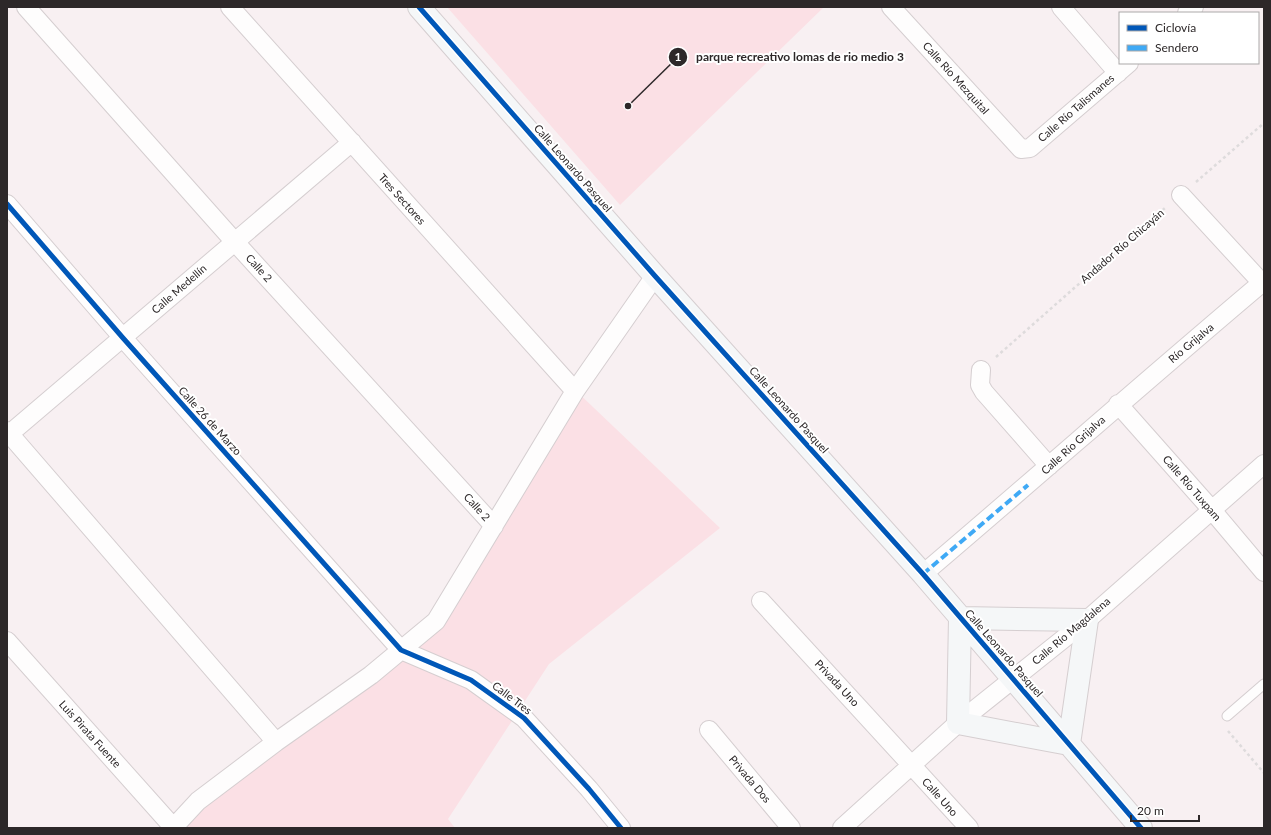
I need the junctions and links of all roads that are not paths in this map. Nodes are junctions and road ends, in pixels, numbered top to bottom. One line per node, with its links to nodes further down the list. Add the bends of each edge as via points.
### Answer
1 (26, 7): 11 (street, Calle 2)
2 (230, 7): 7 (street, Tres Sectores)
3 (419, 7): 12 (street, Calle Leonardo Pasquel)
4 (891, 7): 8 (street, Calle Río Mezquital)
5 (1061, 7): 6 (street)
6 (1123, 68): 8 (street, Calle Río Talismanes, via 1030,148)
7 (352, 142): 11 (street, Calle Medellín); 16 (street, Tres Sectores)
8 (1021, 149)
9 (1181, 195): 13 (street)
10 (7, 204): 14 (street, Calle 26 de Marzo)
11 (234, 241): 14 (street, Calle Medellín); 22 (street, Calle 2)
12 (655, 276): 16 (street); 24 (street, Calle Leonardo Pasquel)
13 (1263, 282): 17 (street, Río Grijalva)
14 (123, 338): 18 (street, Calle Medellín); 29 (street, Calle 26 de Marzo)
15 (981, 370): 20 (street, via 980,385 984,392)
16 (575, 391): 22 (street)
17 (1118, 404): 20 (street, Calle Río Grijalva); 21 (street, Calle Río Tuxpam)
18 (8, 433): 35 (street)
19 (1264, 464): 21 (street, Calle Río Magdalena)
20 (1049, 466): 24 (street, Calle Río Grijalva)
21 (1211, 509): 23 (street, Calle Río Tuxpam); 27 (street, Calle Río Magdalena)
22 (494, 526): 29 (street, via 436,621)
23 (1264, 572)
24 (923, 574): 26 (street, Calle Leonardo Pasquel)
25 (761, 601): 37 (street, Privada Uno)
26 (960, 618): 27 (street); 30 (street, Calle Leonardo Pasquel); 33 (street)
27 (1087, 620): 30 (street, Calle Río Magdalena); 36 (street)
28 (7, 641): 38 (street, Luis Pirata Fuente)
29 (401, 650): 35 (street, via 371,675); 39 (street, Calle Tres, via 471,680 524,718)
30 (1013, 678): 33 (street, Calle Río Magdalena); 36 (street, Calle Leonardo Pasquel)
31 (1264, 684): 32 (lane)
32 (1227, 716)
33 (958, 723): 36 (street); 37 (street, Calle Río Magdalena)
34 (709, 730): 40 (street, Privada Dos)
35 (276, 742): 38 (street, via 198,800)
36 (1069, 744): 43 (street, Calle Leonardo Pasquel)
37 (912, 765): 41 (street, Calle Río Magdalena); 42 (street, Calle Uno)
38 (173, 828)
39 (621, 828)
40 (791, 828)
41 (842, 828)
42 (969, 828)
43 (1141, 828)

